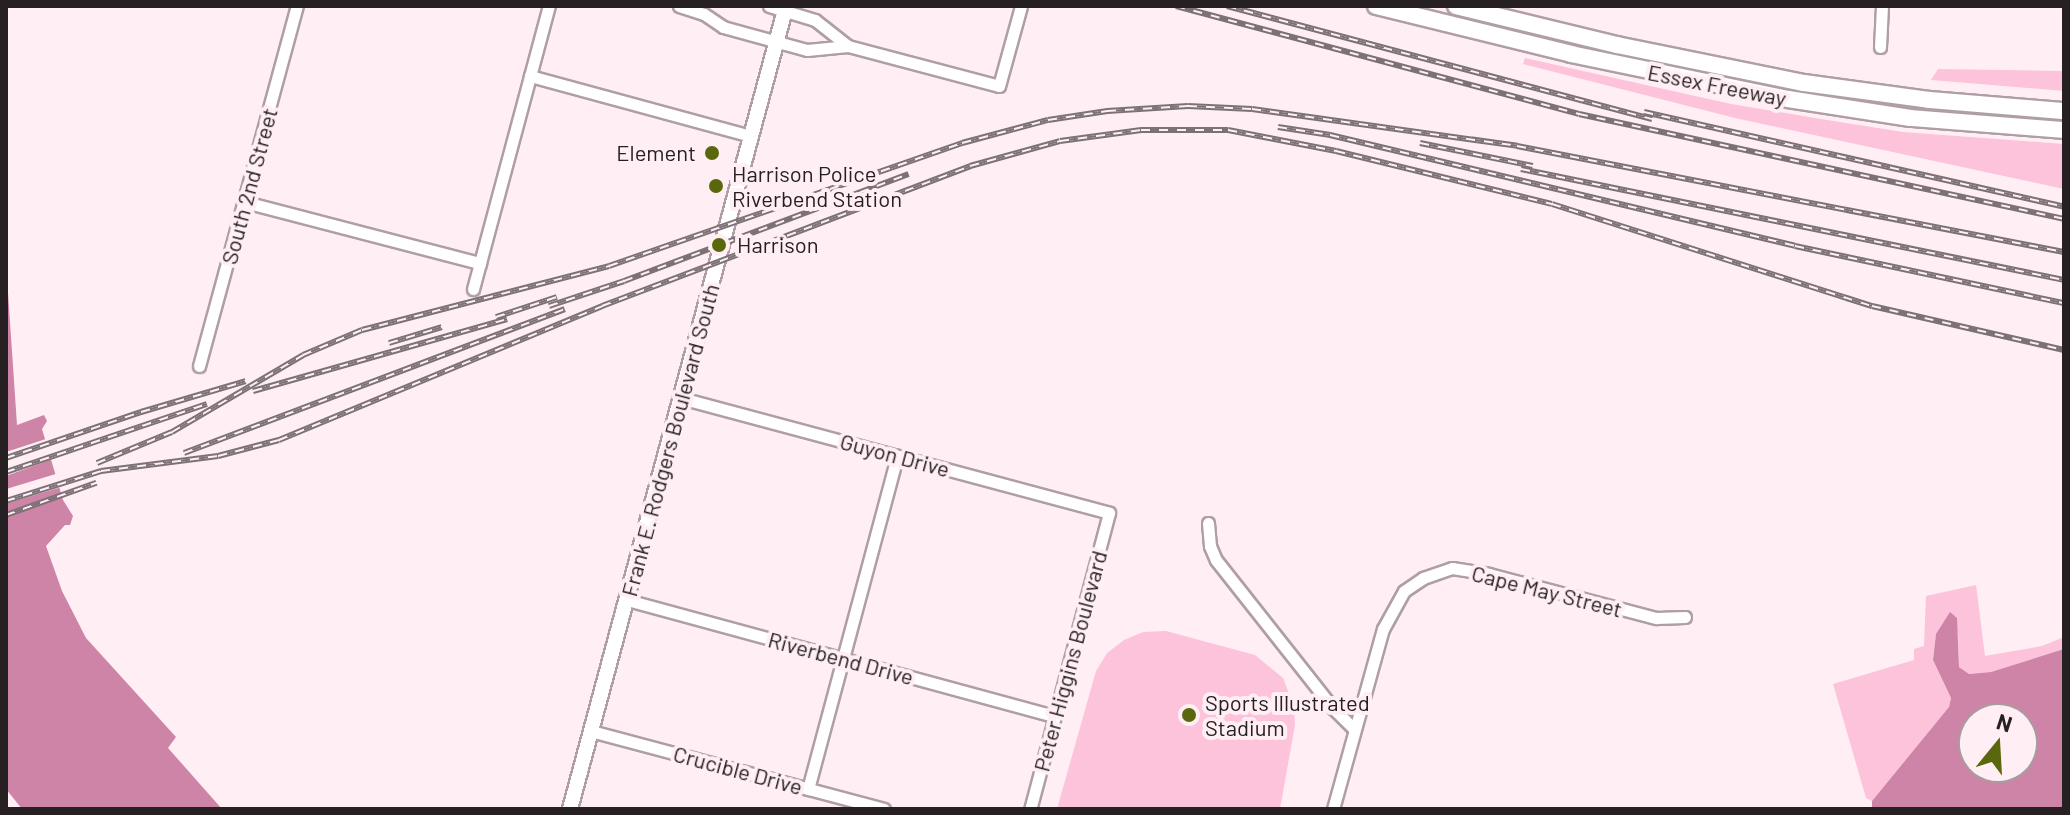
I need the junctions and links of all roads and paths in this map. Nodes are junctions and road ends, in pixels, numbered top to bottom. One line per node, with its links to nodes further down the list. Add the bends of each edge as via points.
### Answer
1 (297, 6): 18 (street, South 2nd Street)
2 (549, 6): 14 (street)
3 (679, 6): 11 (street, via 723,27)
4 (769, 6): 9 (street)
5 (1021, 6): 12 (street, via 999,86)
6 (1376, 6): 16 (highway, Essex Freeway, via 1788,99 1911,118)
7 (1456, 6): 10 (highway, Essex Freeway)
8 (1882, 6): 13 (street)
9 (786, 8): 11 (main road, Frank E. Rodgers Boulevard South); 12 (street, via 822,24)
10 (1482, 10): 15 (highway, Essex Freeway, via 1804,83)
11 (777, 42): 12 (street, via 813,51); 17 (main road, Frank E. Rodgers Boulevard South)
12 (848, 46)
13 (1880, 47)
14 (530, 76): 17 (street); 19 (street)
15 (2064, 111)
16 (2064, 130)
17 (750, 138): 22 (main road, Frank E. Rodgers Boulevard South)
18 (245, 202): 19 (street); 21 (street, South 2nd Street)
19 (480, 263): 20 (street)
20 (473, 289)
21 (199, 366)
22 (681, 398): 23 (street, Guyon Drive); 26 (main road, Frank E. Rodgers Boulevard South)
23 (897, 456): 24 (street, Guyon Drive); 28 (street)
24 (1109, 513): 29 (street, Peter Higgins Boulevard)
25 (1208, 523): 30 (street, via 1216,560)
26 (627, 600): 28 (street, Riverbend Drive); 31 (main road, Frank E. Rodgers Boulevard South)
27 (1685, 617): 30 (street, Cape May Street, via 1646,616 1489,574 1438,571 1404,591 1392,608)
28 (844, 659): 29 (street, Riverbend Drive); 32 (street)
29 (1055, 716): 35 (street, Peter Higgins Boulevard)
30 (1354, 729): 36 (street, Cape May Street)
31 (591, 731): 32 (street, Crucible Drive); 33 (main road)
32 (808, 789): 34 (street, Crucible Drive)
33 (570, 809)
34 (884, 809)
35 (1030, 809)
36 (1333, 809)

